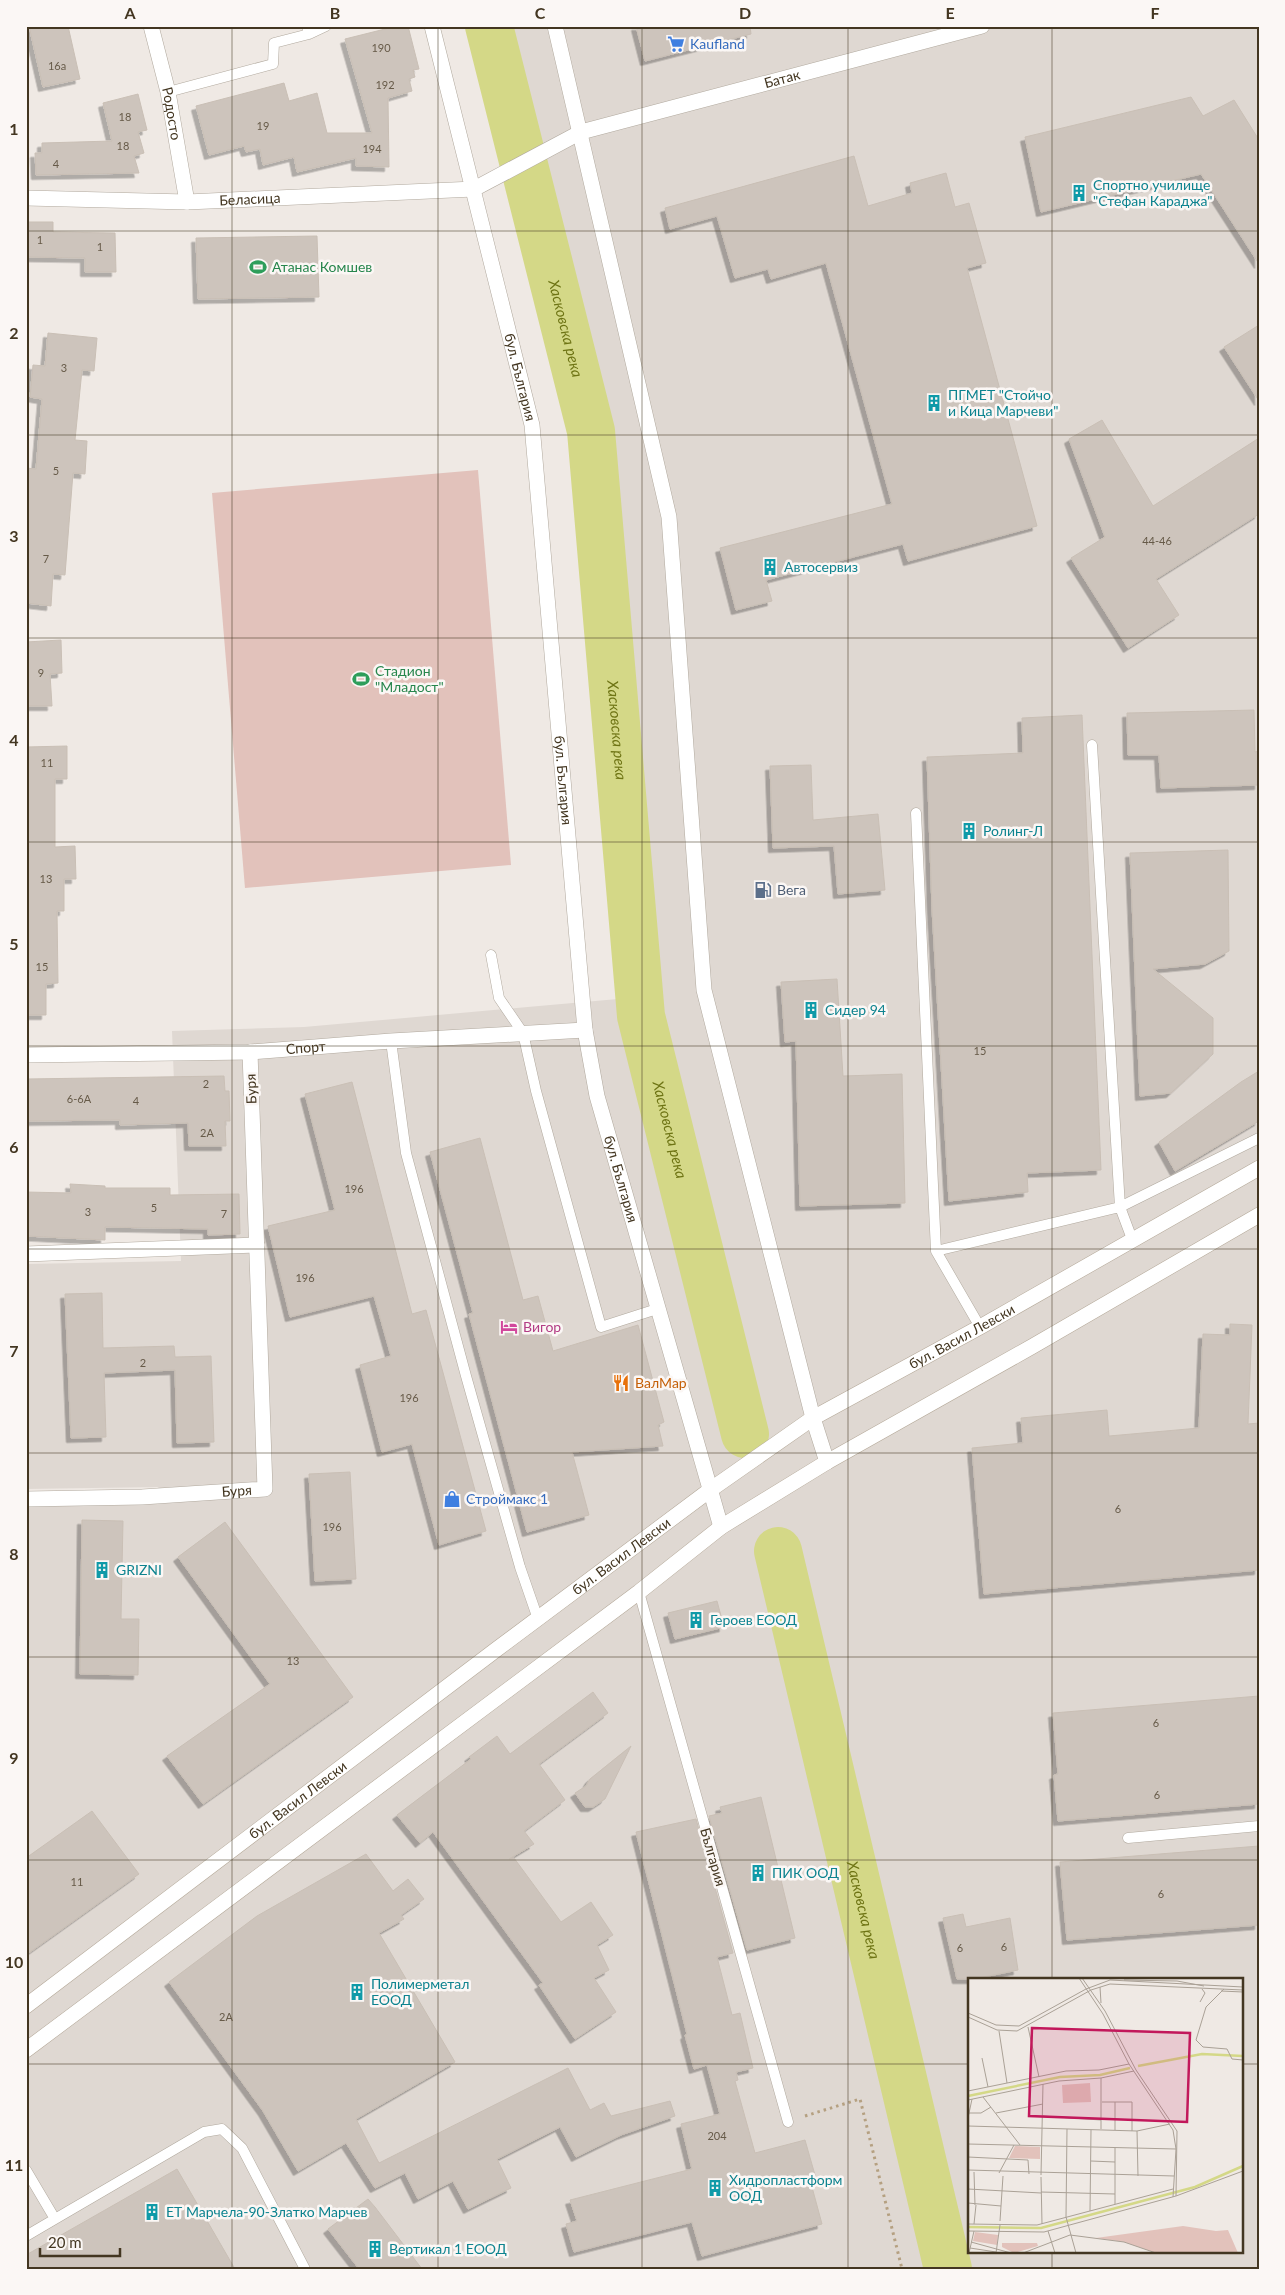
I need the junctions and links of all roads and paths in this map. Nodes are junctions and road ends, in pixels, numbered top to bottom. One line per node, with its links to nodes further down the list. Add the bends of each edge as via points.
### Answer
1 (151, 26): 7 (street, Родосто)
2 (326, 26): 6 (lane)
3 (432, 26): 9 (street, бул. България)
4 (555, 26): 8 (street)
5 (982, 26): 8 (street, Батак)
6 (308, 30): 7 (lane, via 274,43 273,64)
7 (168, 92): 11 (street, Родосто)
8 (581, 132): 9 (street, Батак); 30 (street, via 669,517 704,990)
9 (474, 189): 11 (street, Беласица); 15 (street, бул. България, via 532,425)
10 (26, 198): 11 (street, Беласица)
11 (187, 202)
12 (1092, 745): 22 (lane)
13 (916, 813): 26 (lane)
14 (491, 955): 16 (lane, via 499,998)
15 (585, 1030): 16 (street, Спорт); 28 (street, бул. България, via 597,1096)
16 (523, 1033): 17 (street, Спорт); 28 (lane, via 601,1327)
17 (391, 1041): 18 (street, Спорт); 36 (lane, via 406,1153 520,1567)
18 (250, 1052): 19 (street, Спорт); 25 (street, Буря)
19 (26, 1055)
20 (1259, 1138): 22 (lane)
21 (1259, 1168): 24 (street, бул. Васил Левски)
22 (1120, 1207): 24 (lane); 26 (lane)
23 (1259, 1215): 31 (street)
24 (1132, 1239): 29 (street, бул. Васил Левски)
25 (257, 1245): 27 (street); 33 (street, Буря, via 265,1489 142,1497)
26 (936, 1250): 29 (lane)
27 (26, 1254)
28 (657, 1309): 32 (street, бул. България)
29 (980, 1328): 30 (street, бул. Васил Левски)
30 (813, 1418): 31 (street); 32 (street, бул. Васил Левски)
31 (827, 1462): 34 (street)
32 (710, 1490): 34 (street, бул. България); 36 (street, бул. Васил Левски)
33 (26, 1499)
34 (721, 1527): 35 (street)
35 (639, 1592): 40 (street); 41 (lane, България)
36 (538, 1619): 39 (street, бул. Васил Левски)
37 (1259, 1826): 38 (lane)
38 (1128, 1838)
39 (26, 2006)
40 (26, 2050)
41 (788, 2122): 46 (path, via 860,2099)
42 (26, 2170): 43 (lane)
43 (55, 2220): 44 (lane); 45 (lane, via 204,2132 222,2129 242,2148)
44 (26, 2236)
45 (306, 2269)
46 (902, 2269)

